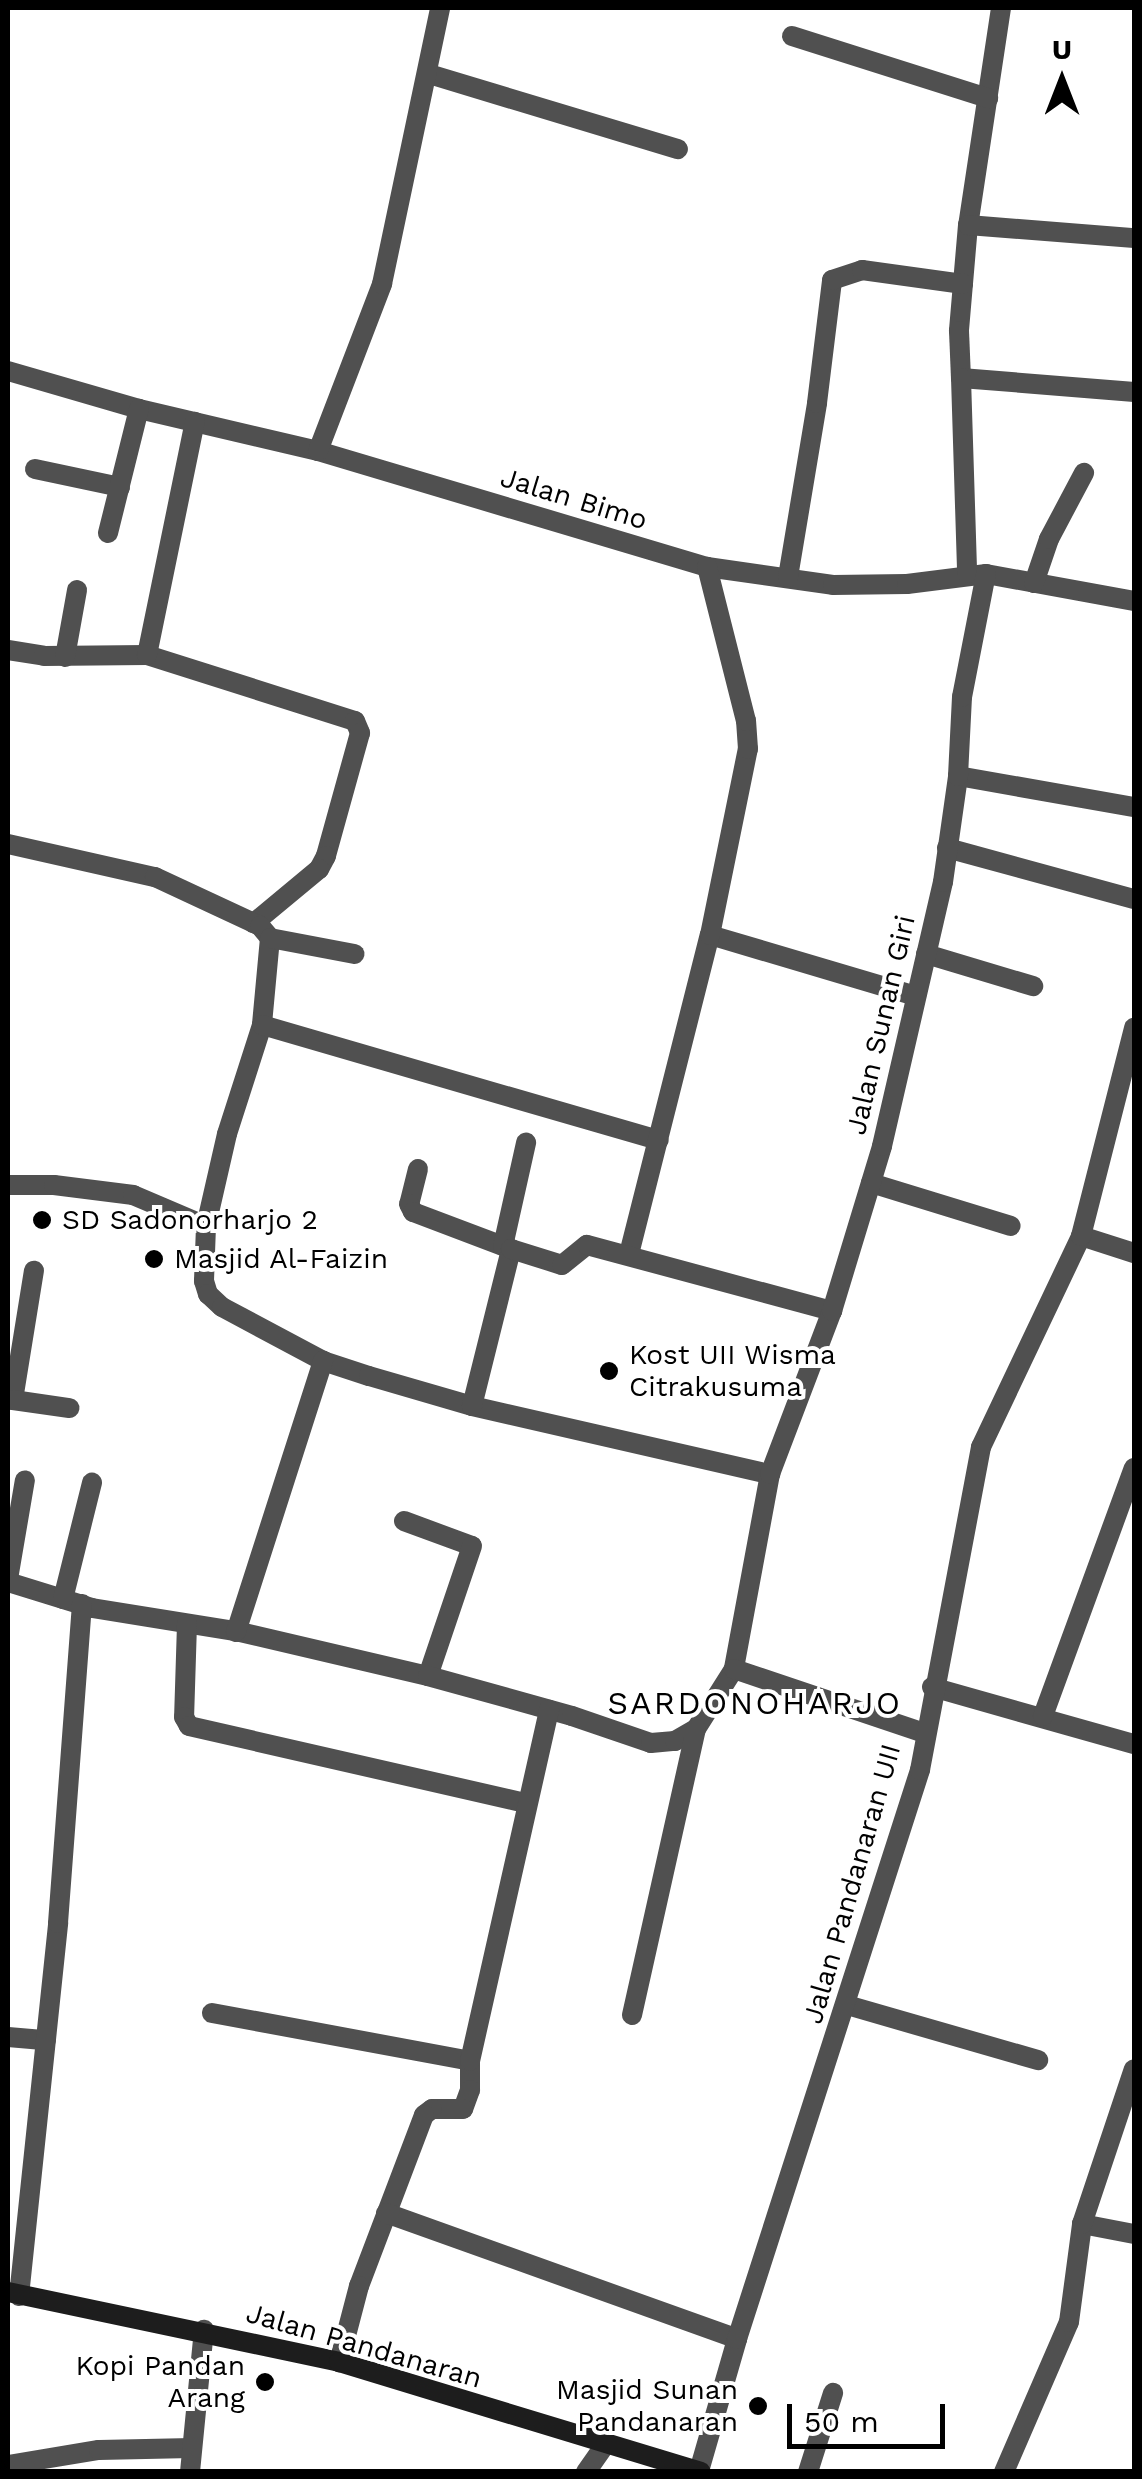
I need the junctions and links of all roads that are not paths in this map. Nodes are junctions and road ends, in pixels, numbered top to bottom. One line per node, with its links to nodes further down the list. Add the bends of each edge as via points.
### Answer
1 (440, 8): 4 (street)
2 (1000, 8): 5 (street, Jalan Sunan Giri)
3 (792, 36): 5 (street)
4 (429, 74): 6 (street); 15 (street, via 382,284)
5 (988, 98): 7 (street, Jalan Sunan Giri)
6 (678, 149)
7 (968, 225): 8 (street); 9 (street, Jalan Sunan Giri)
8 (1134, 238)
9 (963, 284): 11 (street, Jalan Sunan Giri); 22 (street, via 862,270 832,280)
10 (8, 371): 13 (street, Jalan Bimo)
11 (961, 378): 12 (street); 21 (street, Jalan Sunan Giri)
12 (1134, 392)
13 (139, 409): 14 (street, Jalan Bimo); 18 (street)
14 (195, 422): 15 (street, Jalan Bimo); 27 (street)
15 (318, 451): 20 (street, Jalan Bimo)
16 (35, 469): 18 (street)
17 (1084, 473): 23 (street)
18 (120, 487): 19 (street)
19 (108, 532)
20 (707, 567): 22 (street, Jalan Bimo); 35 (street, via 749,736)
21 (976, 574): 22 (street, Jalan Bimo, via 907,584); 23 (street, Jalan Bimo); 29 (street, Jalan Sunan Giri)
22 (788, 577)
23 (1034, 583): 25 (street, Jalan Bimo)
24 (77, 590): 28 (street)
25 (1134, 601)
26 (8, 650): 28 (street)
27 (147, 655): 28 (street); 34 (street, via 359,726 326,856)
28 (65, 657)
29 (958, 776): 30 (street); 32 (street, Jalan Sunan Giri)
30 (1134, 807)
31 (8, 844): 34 (street, via 155,877)
32 (947, 848): 33 (street); 38 (street, Jalan Sunan Giri)
33 (1134, 899)
34 (254, 924): 36 (street)
35 (710, 935): 40 (street); 43 (street)
36 (270, 938): 37 (street); 41 (street)
37 (355, 954)
38 (926, 954): 39 (street); 40 (street, Jalan Sunan Giri)
39 (1033, 986)
40 (916, 996): 46 (street, Jalan Sunan Giri)
41 (262, 1025): 43 (street); 48 (street)
42 (1134, 1028): 50 (street, Jalan Pandanaran UII)
43 (658, 1140): 53 (street)
44 (526, 1144): 51 (street)
45 (418, 1169): 51 (street, via 413,1212)
46 (871, 1183): 49 (street); 55 (street, Jalan Sunan Giri)
47 (8, 1185): 48 (street, via 133,1195)
48 (206, 1226): 56 (street, via 208,1294)
49 (1011, 1226)
50 (1081, 1236): 52 (street); 71 (street, Jalan Pandanaran UII, via 980,1447)
51 (507, 1248): 53 (street, via 554,1266 587,1245); 58 (street)
52 (1134, 1253)
53 (629, 1254): 55 (street)
54 (34, 1270): 57 (street)
55 (832, 1311): 61 (street, Jalan Sunan Giri)
56 (323, 1361): 58 (street); 68 (street)
57 (10, 1400): 59 (street)
58 (472, 1406): 61 (street)
59 (69, 1408)
60 (1134, 1468): 73 (street)
61 (770, 1474): 69 (street, Jalan Sunan Giri)
62 (24, 1480): 65 (street)
63 (92, 1483): 66 (street)
64 (404, 1521): 70 (street, via 472,1546)
65 (8, 1581): 66 (street)
66 (72, 1601): 67 (street); 82 (street)
67 (187, 1624): 68 (street); 77 (street, via 188,1726)
68 (236, 1632): 70 (street)
69 (734, 1669): 74 (street); 75 (street)
70 (428, 1676): 72 (street)
71 (932, 1687): 73 (street); 75 (street, Jalan Pandanaran UII)
72 (549, 1710): 74 (street, via 651,1743 675,1741); 77 (street)
73 (1043, 1716): 76 (street)
74 (696, 1729): 80 (street)
75 (924, 1733): 78 (street, Jalan Pandanaran UII, via 920,1770)
76 (1134, 1744)
77 (526, 1803): 83 (street)
78 (847, 2006): 84 (street); 91 (street, Jalan Pandanaran UII)
79 (212, 2013): 83 (street)
80 (632, 2015)
81 (8, 2037): 82 (street)
82 (46, 2040): 89 (street)
83 (470, 2060): 86 (street, via 469,2100 463,2109 424,2115)
84 (1038, 2060)
85 (1134, 2069): 87 (street)
86 (386, 2212): 91 (street); 92 (street)
87 (1082, 2224): 88 (street); 101 (street, via 1069,2322)
88 (1134, 2234)
89 (13, 2294): 90 (main road, Jalan Pandanaran)
90 (204, 2330): 92 (main road, Jalan Pandanaran); 95 (street)
91 (737, 2339): 97 (street, Jalan Pandanaran UII)
92 (339, 2362): 94 (main road, Jalan Pandanaran)
93 (833, 2393): 100 (street)
94 (605, 2445): 97 (main road, Jalan Pandanaran); 99 (street)
95 (192, 2448): 96 (street, via 100,2450); 98 (street)
96 (8, 2465)
97 (700, 2471)
98 (190, 2472)
99 (586, 2472)
100 (808, 2472)
101 (1004, 2472)

